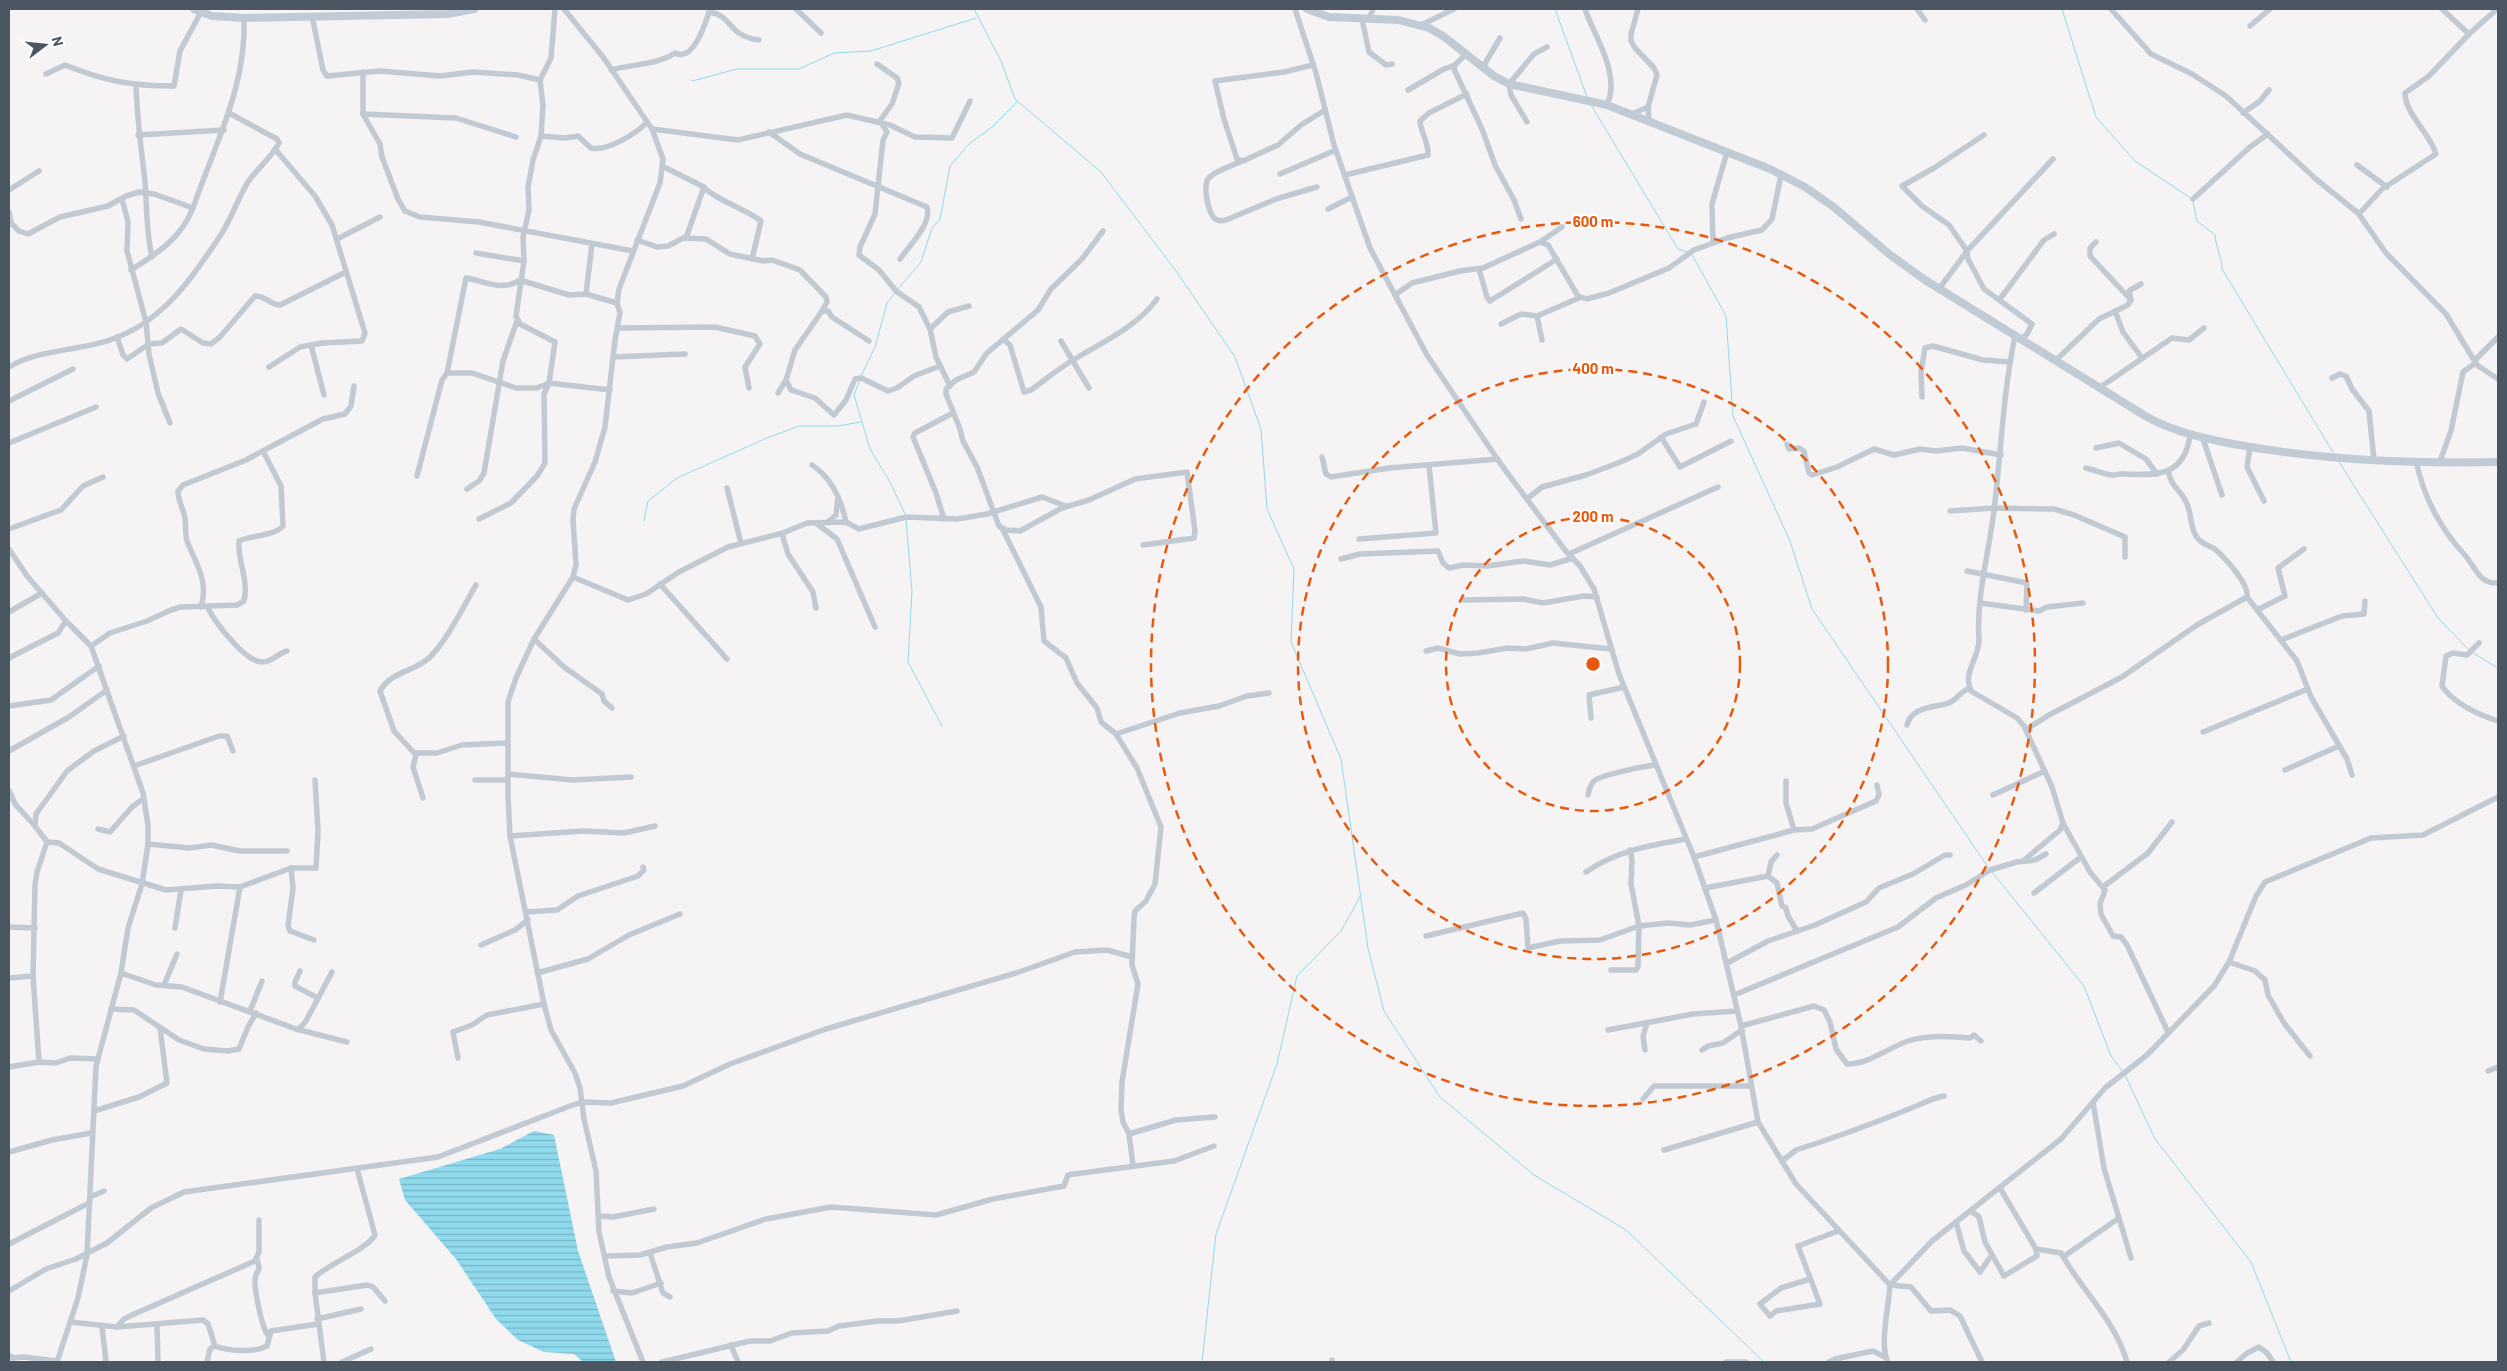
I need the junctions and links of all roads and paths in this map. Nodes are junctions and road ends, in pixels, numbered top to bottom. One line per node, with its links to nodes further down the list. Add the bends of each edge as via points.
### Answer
1 (474, 9): 18 (main road, via 448,14)
2 (555, 9): 38 (street, via 551,58)
3 (564, 9): 35 (street)
4 (796, 9): 24 (street)
5 (1296, 9): 33 (street)
6 (1307, 9): 20 (main road, via 1329,17)
7 (1373, 9): 20 (street)
8 (1454, 9): 22 (street)
9 (1585, 9): 45 (street, via 1600,42 1610,78 1612,94)
10 (1638, 9): 46 (street, via 1632,41 1657,75)
11 (1917, 9): 21 (street)
12 (2110, 9): 49 (street, via 2152,54 2226,96)
13 (2270, 9): 23 (street)
14 (2442, 9): 25 (street)
15 (2497, 9): 25 (street)
16 (709, 10): 27 (street, via 722,16 741,36); 35 (street, via 706,25 692,50 654,62)
17 (201, 11): 19 (main road, via 219,17); 40 (street, via 180,51 174,86)
18 (312, 16): 19 (main road); 36 (street, via 327,76)
19 (244, 18): 48 (street, via 245,41)
20 (1366, 19): 22 (main road); 31 (street, via 1368,52 1383,64)
21 (1925, 20)
22 (1421, 25): 29 (main road, via 1443,36)
23 (2250, 26)
24 (821, 33)
25 (2469, 34): 78 (street, via 2429,76 2405,93 2405,102 2420,122 2436,154)
26 (1500, 38): 34 (street)
27 (759, 40)
28 (1547, 47): 39 (street, via 1534,54)
29 (1466, 54): 32 (street); 34 (main road)
30 (877, 64): 54 (street, via 899,83 892,104)
31 (1392, 64)
32 (1455, 64): 41 (street); 43 (street, via 1454,69)
33 (1313, 65): 47 (street); 68 (street, via 1277,74 1215,81 1224,119)
34 (1483, 67): 39 (main road)
35 (611, 70): 53 (street)
36 (362, 72): 38 (street, via 440,76 474,72); 50 (street)
37 (46, 74): 40 (street, via 65,65 108,81)
38 (540, 80): 62 (street, via 543,106)
39 (1509, 84): 45 (main road); 55 (street, via 1511,95)
40 (136, 86): 60 (street)
41 (1408, 90)
42 (2269, 90): 49 (street)
43 (1467, 94): 73 (street, via 1420,121 1428,155); 89 (street)
44 (970, 101): 54 (street, via 952,138 915,137)
45 (1606, 105): 51 (main road)
46 (1648, 108): 51 (street); 52 (street)
47 (1325, 110): 65 (street); 68 (street, via 1301,124 1278,145)
48 (229, 113): 57 (street); 64 (street, via 277,139 279,143)
49 (2243, 113): 59 (street)
50 (363, 114): 63 (street, via 456,118); 92 (street, via 380,144 382,157 405,211 420,217)
51 (1632, 114): 52 (main road)
52 (1649, 121): 66 (main road)
53 (647, 122): 56 (street); 62 (street, via 622,141 601,149 591,148 578,136)
54 (880, 122): 58 (street, via 844,115); 75 (street, via 887,132 883,140)
55 (1527, 122)
56 (652, 129): 58 (street, via 735,140); 70 (street)
57 (224, 130): 60 (street); 84 (street)
58 (769, 132): 75 (street, via 800,154)
59 (2268, 134): 83 (street); 87 (street)
60 (138, 135): 80 (street)
61 (1984, 135): 103 (street, via 1902,186 1922,206 1949,225)
62 (541, 136): 92 (street, via 530,176)
63 (516, 137)
64 (275, 149): 96 (street, via 315,196); 128 (street, via 248,182 222,233 198,269 176,295)
65 (1336, 150): 72 (street); 73 (street)
66 (1727, 152): 74 (main road); 99 (street, via 1712,204)
67 (2053, 159): 103 (street)
68 (1240, 162): 77 (street, via 1209,177 1206,185 1212,213 1219,220)
69 (2357, 165): 78 (street)
70 (664, 167): 76 (street); 97 (street)
71 (38, 170): 79 (street)
72 (1280, 174)
73 (1345, 175): 81 (street)
74 (1781, 175): 99 (street, via 1772,219 1766,227 1755,233); 115 (main road, via 1835,208 1889,254)
75 (879, 186): 106 (street, via 928,209 920,235); 132 (street, via 875,214 859,255 879,270 896,291 919,307)
76 (704, 187): 95 (street); 107 (street, via 761,220)
77 (1317, 187)
78 (2387, 187): 87 (street)
79 (9, 190)
80 (146, 192): 82 (street); 84 (street); 105 (street, via 147,237)
81 (1352, 197): 85 (street); 117 (street, via 1370,248)
82 (122, 199): 90 (street, via 108,206 60,217 28,234); 111 (street, via 128,222 126,251)
83 (2193, 199)
84 (193, 208): 105 (street, via 175,238)
85 (1328, 209)
86 (9, 212): 90 (street)
87 (2359, 214): 148 (street, via 2384,250 2446,314)
88 (380, 217): 96 (street)
89 (1521, 219)
90 (10, 224)
91 (1562, 227): 98 (street)
92 (525, 230): 101 (street); 109 (street)
93 (1103, 231): 136 (street, via 1082,259 1051,289 1038,310)
94 (2054, 234): 120 (street, via 2044,240)
95 (686, 238): 97 (street, via 657,247); 107 (street, via 706,240 730,254)
96 (337, 240): 112 (street)
97 (637, 240): 102 (street)
98 (1540, 242): 108 (street, via 1548,245); 110 (street)
99 (1713, 242): 118 (street, via 1638,282 1587,299)
100 (2096, 242): 121 (street, via 2090,248 2090,256)
101 (592, 244): 102 (street); 116 (street)
102 (633, 251): 122 (street, via 619,290)
103 (1967, 251): 115 (street); 120 (street, via 1984,289)
104 (476, 253): 109 (street)
105 (152, 257): 111 (street)
106 (900, 258)
107 (752, 259): 124 (street, via 772,260 803,272 826,297)
108 (1557, 259): 110 (street, via 1490,301); 118 (street)
109 (524, 261): 113 (street)
110 (1478, 269): 117 (street, via 1412,283)
111 (131, 270): 128 (street)
112 (346, 272): 140 (street, via 280,305 255,296 211,344 203,343 181,329 162,343); 141 (street, via 365,333 362,341)
113 (520, 280): 116 (street, via 568,295); 127 (street); 153 (street, via 512,285 496,286 466,278)
114 (2141, 284): 121 (street, via 2130,291)
115 (1939, 289): 135 (main road)
116 (586, 294): 122 (street)
117 (1395, 295): 184 (street, via 1427,355)
118 (1579, 298): 126 (street)
119 (1157, 299): 145 (street, via 1111,340)
120 (2000, 299): 135 (street, via 2032,324 2027,334)
121 (2131, 300): 125 (street)
122 (618, 303): 130 (street)
123 (969, 306): 132 (street, via 948,312)
124 (822, 311): 138 (street, via 828,311); 156 (street, via 795,350)
125 (2115, 311): 144 (street, via 2123,332); 146 (street, via 2099,319)
126 (1537, 316): 129 (street, via 1521,314); 137 (street)
127 (517, 321): 157 (street, via 555,342); 158 (street, via 503,360)
128 (146, 322): 134 (street); 140 (street)
129 (1501, 324)
130 (619, 328): 143 (street); 161 (street, via 715,327 755,336 760,344 745,367)
131 (2204, 328): 144 (street, via 2189,340 2172,338)
132 (930, 329): 149 (street)
133 (2498, 337): 148 (street)
134 (117, 338): 140 (street, via 127,359); 151 (street, via 42,353)
135 (2018, 338): 146 (main road); 147 (street)
136 (1003, 339): 145 (street, via 1010,346 1024,392); 160 (street, via 974,372)
137 (1542, 340)
138 (869, 341)
139 (1061, 341): 145 (street)
140 (149, 344): 172 (street, via 148,354 158,393)
141 (311, 345): 150 (street, via 300,347); 166 (street)
142 (685, 354): 143 (street)
143 (613, 357): 164 (street)
144 (2142, 358): 163 (street)
145 (1072, 360): 162 (street)
146 (2055, 361): 163 (main road)
147 (2010, 362): 167 (street, via 1983,360 1933,346 1925,348 1921,372); 182 (street)
148 (2476, 362): 155 (street); 187 (street, via 2463,372 2452,426)
149 (940, 366): 156 (street, via 888,391 866,379 856,379 834,415 815,398 791,390); 160 (street)
150 (269, 367)
151 (9, 368)
152 (73, 369): 168 (street)
153 (447, 373): 158 (street, via 472,373); 194 (street, via 442,380)
154 (2332, 378): 185 (street, via 2340,374 2346,376 2368,409)
155 (2498, 379)
156 (786, 380): 165 (street)
157 (549, 383): 158 (street, via 537,388); 164 (street); 207 (street, via 544,394 545,463 511,503)
158 (500, 384): 198 (street, via 484,473 479,482)
159 (354, 386): 181 (street, via 351,406 346,414 323,419)
160 (950, 386): 171 (street, via 946,394)
161 (749, 388)
162 (1089, 388)
163 (2099, 388): 173 (main road, via 2166,427)
164 (610, 390): 225 (street, via 600,444 574,509 576,565)
165 (778, 393)
166 (324, 395)
167 (1922, 397)
168 (9, 401)
169 (1704, 402): 174 (street, via 1696,424)
170 (96, 408): 177 (street)
171 (953, 413): 206 (street); 208 (street, via 912,437)
172 (170, 423)
173 (2190, 436): 175 (main road); 192 (street, via 2184,456 2177,466)
174 (1661, 437): 176 (street, via 1680,467); 201 (street, via 1638,454 1586,475 1542,486)
175 (2203, 439): 179 (main road); 199 (street)
176 (1731, 441)
177 (9, 443)
178 (1786, 444): 182 (street, via 1789,448 1804,451 1812,475 1837,468 1874,449 1894,455 1920,449 1962,448)
179 (2250, 447): 185 (main road, via 2337,459); 202 (street, via 2247,467)
180 (2096, 448): 193 (street, via 2119,443 2146,459)
181 (263, 451): 236 (street, via 183,485 178,492 186,520 187,540 202,573 204,593); 237 (street, via 281,486 283,526 275,532 239,541 244,601 237,605)
182 (2001, 455): 204 (street)
183 (1322, 457): 190 (street, via 1326,474 1331,477)
184 (1498, 460): 190 (street); 201 (street)
185 (2374, 460): 186 (main road)
186 (2416, 461): 187 (main road); 226 (street, via 2437,515 2453,541 2471,562 2478,577)
187 (2440, 462): 188 (main road)
188 (2498, 462)
189 (812, 465): 200 (street, via 829,478)
190 (1429, 466): 215 (street, via 1436,533)
191 (2086, 468): 193 (street, via 2113,475)
192 (2168, 471): 193 (street); 231 (street, via 2172,486 2187,502 2199,540 2216,550 2234,569 2247,588)
193 (2157, 474)
194 (416, 476)
195 (103, 477): 213 (street, via 83,486 61,510)
196 (1718, 487): 220 (street)
197 (727, 488): 216 (street)
198 (467, 489)
199 (2222, 495)
200 (838, 497): 209 (street, via 836,515); 210 (street)
201 (1528, 498): 220 (street)
202 (2264, 501)
203 (1066, 506): 206 (street, via 1042,497); 212 (street, via 1020,531); 217 (street, via 1135,479 1186,472 1194,538)
204 (1994, 508): 205 (street); 221 (street, via 2054,510 2074,515 2125,537); 224 (street)
205 (1950, 511)
206 (994, 512): 208 (street); 212 (street)
207 (479, 519)
208 (944, 520): 210 (street, via 911,516 859,529)
209 (829, 521): 210 (street); 211 (street)
210 (846, 522)
211 (816, 523): 214 (street, via 802,524); 243 (street, via 837,539)
212 (1002, 528): 266 (street, via 1041,607 1044,641 1066,658 1077,683 1097,708 1101,722)
213 (9, 529)
214 (782, 534): 216 (street); 238 (street, via 788,554 813,592)
215 (1359, 539)
216 (741, 543): 227 (street, via 715,552)
217 (1144, 545)
218 (9, 549): 229 (street)
219 (2304, 549): 240 (street, via 2278,568 2285,596)
220 (1571, 556): 222 (street, via 1550,565 1522,561 1449,568 1438,551 1360,554); 230 (street, via 1585,573)
221 (2125, 557)
222 (1341, 559)
223 (1967, 571): 224 (street)
224 (1984, 574): 234 (street); 239 (street, via 2027,583)
225 (573, 577): 227 (street, via 625,600 646,594); 244 (street)
226 (2498, 583)
227 (660, 584): 252 (street)
228 (476, 585): 272 (street, via 438,649 422,664 385,682 380,691 394,731)
229 (42, 593): 241 (street); 242 (street)
230 (1597, 597): 232 (street, via 1543,603 1524,599); 248 (street)
231 (2247, 597): 240 (street); 264 (street, via 2197,625 2122,677)
232 (1464, 600)
233 (2365, 601): 245 (street, via 2364,614 2342,616)
234 (1980, 603): 239 (street); 255 (street, via 1978,644 1969,675)
235 (2083, 603): 239 (street, via 2046,607 2039,611)
236 (201, 607): 237 (street); 247 (street, via 170,610 110,633)
237 (208, 608): 249 (street, via 221,629 254,661 263,663)
238 (816, 608)
239 (2026, 610)
240 (2257, 610): 245 (street)
241 (9, 612)
242 (66, 621): 247 (street); 251 (street, via 58,633)
243 (875, 628)
244 (534, 639): 260 (street, via 582,682 602,694); 268 (street, via 511,690)
245 (2281, 640): 256 (street, via 2297,661)
246 (2479, 643): 262 (street, via 2467,655 2453,653 2446,656 2442,686 2451,696 2481,715)
247 (91, 646): 253 (street)
248 (1611, 649): 250 (street, via 1551,643 1526,649 1478,653 1460,654 1438,648); 254 (street)
249 (287, 651)
250 (1426, 651)
251 (9, 658)
252 (727, 659)
253 (99, 666): 257 (street); 259 (street, via 51,700)
254 (1624, 687): 261 (street, via 1589,695); 273 (street)
255 (1970, 688): 263 (street, via 1951,702 1928,706); 264 (street, via 2018,718)
256 (2308, 689): 265 (street); 269 (street)
257 (107, 690): 267 (street); 270 (street, via 69,717)
258 (1269, 693): 266 (street, via 1247,696)
259 (9, 706)
260 (612, 708)
261 (1591, 718)
262 (2498, 721)
263 (1907, 725)
264 (2027, 730): 276 (street)
265 (2203, 732)
266 (1116, 734): 332 (street, via 1137,768 1161,827 1157,875 1146,901 1135,911)
267 (124, 736): 274 (street); 293 (street, via 94,751 67,771 36,814)
268 (507, 743): 272 (street, via 462,745 437,753); 277 (street)
269 (2339, 746): 275 (street); 278 (street)
270 (9, 751)
271 (233, 751): 274 (street, via 227,736 224,736)
272 (416, 755): 289 (street, via 414,767)
273 (1656, 765): 286 (street, via 1595,780); 298 (street)
274 (134, 766): 290 (street)
275 (2286, 770)
276 (2044, 771): 287 (street); 292 (street)
277 (508, 774): 279 (street, via 572,780); 283 (street)
278 (2352, 775)
279 (631, 777)
280 (315, 780): 310 (street, via 316,868)
281 (475, 780): 283 (street, via 501,779 507,780)
282 (1786, 781): 296 (street, via 1786,803)
283 (508, 784): 297 (street)
284 (1876, 785): 296 (street, via 1879,795 1876,801 1812,829)
285 (9, 790): 293 (street, via 15,804)
286 (1588, 795)
287 (1993, 795)
288 (2498, 797): 333 (street, via 2423,835 2371,838 2265,882)
289 (422, 798)
290 (143, 799): 295 (street, via 110,832); 300 (street)
291 (2172, 822): 315 (street, via 2148,853)
292 (2063, 824): 307 (street); 308 (street)
293 (35, 826): 299 (street)
294 (655, 826): 297 (street, via 624,833 583,831)
295 (98, 829)
296 (1794, 830): 306 (street)
297 (510, 836): 319 (street)
298 (1686, 839): 301 (street); 306 (street)
299 (47, 842): 313 (street, via 59,843 98,869); 325 (street, via 37,872)
300 (148, 844): 302 (street); 313 (street)
301 (1630, 850): 311 (street); 323 (street, via 1631,884)
302 (287, 851)
303 (2046, 854): 308 (street, via 2035,860)
304 (1777, 855): 312 (street, via 1771,862)
305 (1950, 855): 327 (street, via 1879,888 1866,902)
306 (1694, 857): 316 (street)
307 (2081, 857): 315 (street); 318 (street)
308 (2023, 861): 344 (street, via 1990,870 1936,898 1898,927)
309 (642, 867): 319 (street, via 644,870 638,876 578,896 557,910)
310 (291, 868): 314 (street); 329 (street, via 293,888 289,929)
311 (1586, 872)
312 (1768, 876): 316 (street); 327 (street, via 1776,883 1782,906)
313 (142, 884): 317 (street); 338 (street, via 128,928)
314 (240, 887): 317 (street); 346 (street)
315 (2104, 887): 356 (street, via 2101,914 2114,936 2121,937 2127,945)
316 (1705, 888): 322 (street)
317 (181, 890): 326 (street)
318 (2034, 893)
319 (526, 912): 321 (street)
320 (680, 914): 339 (street, via 630,935 588,958)
321 (528, 920): 330 (street); 339 (street)
322 (1716, 920): 323 (street, via 1690,925); 334 (street)
323 (1639, 926): 328 (street, via 1600,940 1528,948 1523,913); 335 (street, via 1638,967 1636,970)
324 (9, 927): 325 (street)
325 (35, 928): 340 (street)
326 (175, 928)
327 (1798, 931): 334 (street, via 1768,941)
328 (1426, 936)
329 (314, 940)
330 (481, 945)
331 (177, 954): 343 (street)
332 (1132, 957): 371 (street, via 1107,950 1075,952 1019,972 826,1029 730,1064 683,1086 611,1103); 377 (street, via 1132,969 1138,984 1121,1104 1123,1122)
333 (2229, 962): 356 (street, via 2214,986); 361 (street, via 2255,971 2265,980 2268,995 2284,1023)
334 (1727, 963): 344 (street)
335 (1610, 970)
336 (300, 971): 345 (street, via 295,986)
337 (332, 972): 345 (street)
338 (121, 973): 343 (street); 348 (street)
339 (537, 973): 347 (street)
340 (33, 976): 341 (street); 364 (street)
341 (9, 978)
342 (262, 981): 350 (street)
343 (164, 985): 346 (street, via 182,987)
344 (1734, 995): 349 (street)
345 (318, 998): 354 (street)
346 (220, 1002): 350 (street)
347 (544, 1004): 362 (street, via 487,1015 453,1032); 371 (street, via 553,1034 575,1073)
348 (111, 1009): 352 (street, via 134,1010); 363 (street)
349 (1737, 1011): 351 (street, via 1692,1014); 353 (street)
350 (253, 1012): 352 (street, via 236,1051 204,1049 179,1040); 354 (street)
351 (1647, 1023): 355 (street); 359 (street, via 1643,1036)
352 (160, 1028): 373 (street, via 167,1083 139,1097)
353 (1741, 1028): 357 (street, via 1814,1006 1824,1010 1836,1049 1847,1064 1871,1059 1909,1041 1970,1038 1974,1035); 360 (street, via 1724,1043); 368 (street)
354 (299, 1029): 358 (street)
355 (1608, 1030)
356 (2168, 1032): 372 (street)
357 (1981, 1041)
358 (347, 1042)
359 (1646, 1050)
360 (1702, 1050)
361 (2310, 1056)
362 (458, 1058)
363 (98, 1059): 364 (street); 373 (street)
364 (39, 1062): 365 (street)
365 (9, 1067)
366 (2498, 1067): 367 (street)
367 (2488, 1071)
368 (1750, 1086): 370 (street, via 1654,1086); 375 (street)
369 (1944, 1096): 381 (street, via 1932,1097 1908,1110 1796,1150)
370 (1643, 1099)
371 (582, 1102): 383 (street, via 438,1157); 389 (street, via 596,1171)
372 (2093, 1102): 384 (street, via 2061,1138); 390 (street, via 2104,1168)
373 (94, 1111): 376 (street)
374 (1216, 1117): 377 (street, via 1176,1120)
375 (1758, 1122): 379 (street); 381 (street)
376 (91, 1134): 380 (street, via 52,1140); 386 (street)
377 (1129, 1134): 382 (street)
378 (1214, 1146): 382 (street, via 1174,1161)
379 (1664, 1150)
380 (9, 1152)
381 (1782, 1161): 393 (street, via 1796,1184)
382 (1134, 1165): 396 (street, via 1074,1174 1068,1176 1064,1186 994,1199 949,1213 928,1216 831,1207 766,1219 697,1243 680,1244)
383 (357, 1169): 397 (street, via 184,1192 151,1208); 408 (street, via 376,1235 371,1242 315,1277)
384 (2000, 1188): 388 (street); 395 (street)
385 (104, 1190): 386 (street)
386 (89, 1200): 394 (street); 397 (street)
387 (654, 1209): 389 (street, via 613,1217)
388 (1971, 1211): 392 (street); 399 (street, via 1979,1217)
389 (600, 1216): 398 (street, via 599,1232)
390 (2119, 1218): 400 (street); 401 (street)
391 (259, 1220): 402 (street)
392 (1956, 1222): 399 (street, via 1964,1251 1980,1272); 405 (street, via 1932,1241)
393 (1838, 1231): 403 (street, via 1798,1246); 405 (street)
394 (9, 1244)
395 (2036, 1249): 399 (street, via 2036,1256 2004,1276); 400 (street, via 2061,1253)
396 (650, 1253): 398 (street); 404 (street)
397 (87, 1255): 406 (street, via 46,1268); 414 (street)
398 (605, 1256): 407 (street)
399 (1991, 1256)
400 (2062, 1257): 438 (street, via 2113,1327)
401 (2131, 1258)
402 (257, 1259): 418 (street, via 132,1315); 419 (street, via 258,1297)
403 (1810, 1279): 403 (street, via 1820,1304 1776,1311 1770,1316 1760,1304 1781,1288)
404 (661, 1283): 407 (street, via 632,1292); 409 (street, via 663,1293)
405 (1890, 1285): 424 (street, via 1884,1338); 437 (street, via 1911,1287 1931,1311 1950,1310 1960,1316)
406 (9, 1291)
407 (613, 1291): 431 (street)
408 (315, 1294): 410 (street, via 367,1285); 413 (street)
409 (670, 1298)
410 (385, 1301)
411 (361, 1309): 413 (street)
412 (956, 1311): 420 (street, via 898,1321 839,1326 828,1331 792,1333 770,1341)
413 (318, 1321): 419 (street, via 277,1329); 429 (street)
414 (70, 1322): 417 (street); 425 (street)
415 (2209, 1323): 439 (street, via 2199,1326)
416 (157, 1324): 418 (street); 421 (street, via 203,1320 208,1324); 427 (street)
417 (102, 1326): 418 (street); 426 (street)
418 (117, 1327)
419 (268, 1335): 421 (street, via 267,1346 262,1349 235,1350)
420 (732, 1345): 432 (street); 433 (street)
421 (215, 1346): 428 (street, via 210,1349)
422 (371, 1348): 430 (street)
423 (9, 1355): 425 (street, via 12,1358)
424 (1887, 1360): 436 (street, via 1873,1351)
425 (57, 1362)
426 (106, 1362)
427 (158, 1362)
428 (207, 1362)
429 (324, 1362)
430 (342, 1362)
431 (644, 1362)
432 (662, 1362)
433 (738, 1362)
434 (1726, 1362): 435 (street)
435 (1746, 1362)
436 (1829, 1362)
437 (1982, 1362)
438 (2127, 1362)
439 (2169, 1362)
440 (2237, 1362): 441 (street, via 2259,1347)
441 (2273, 1362)

